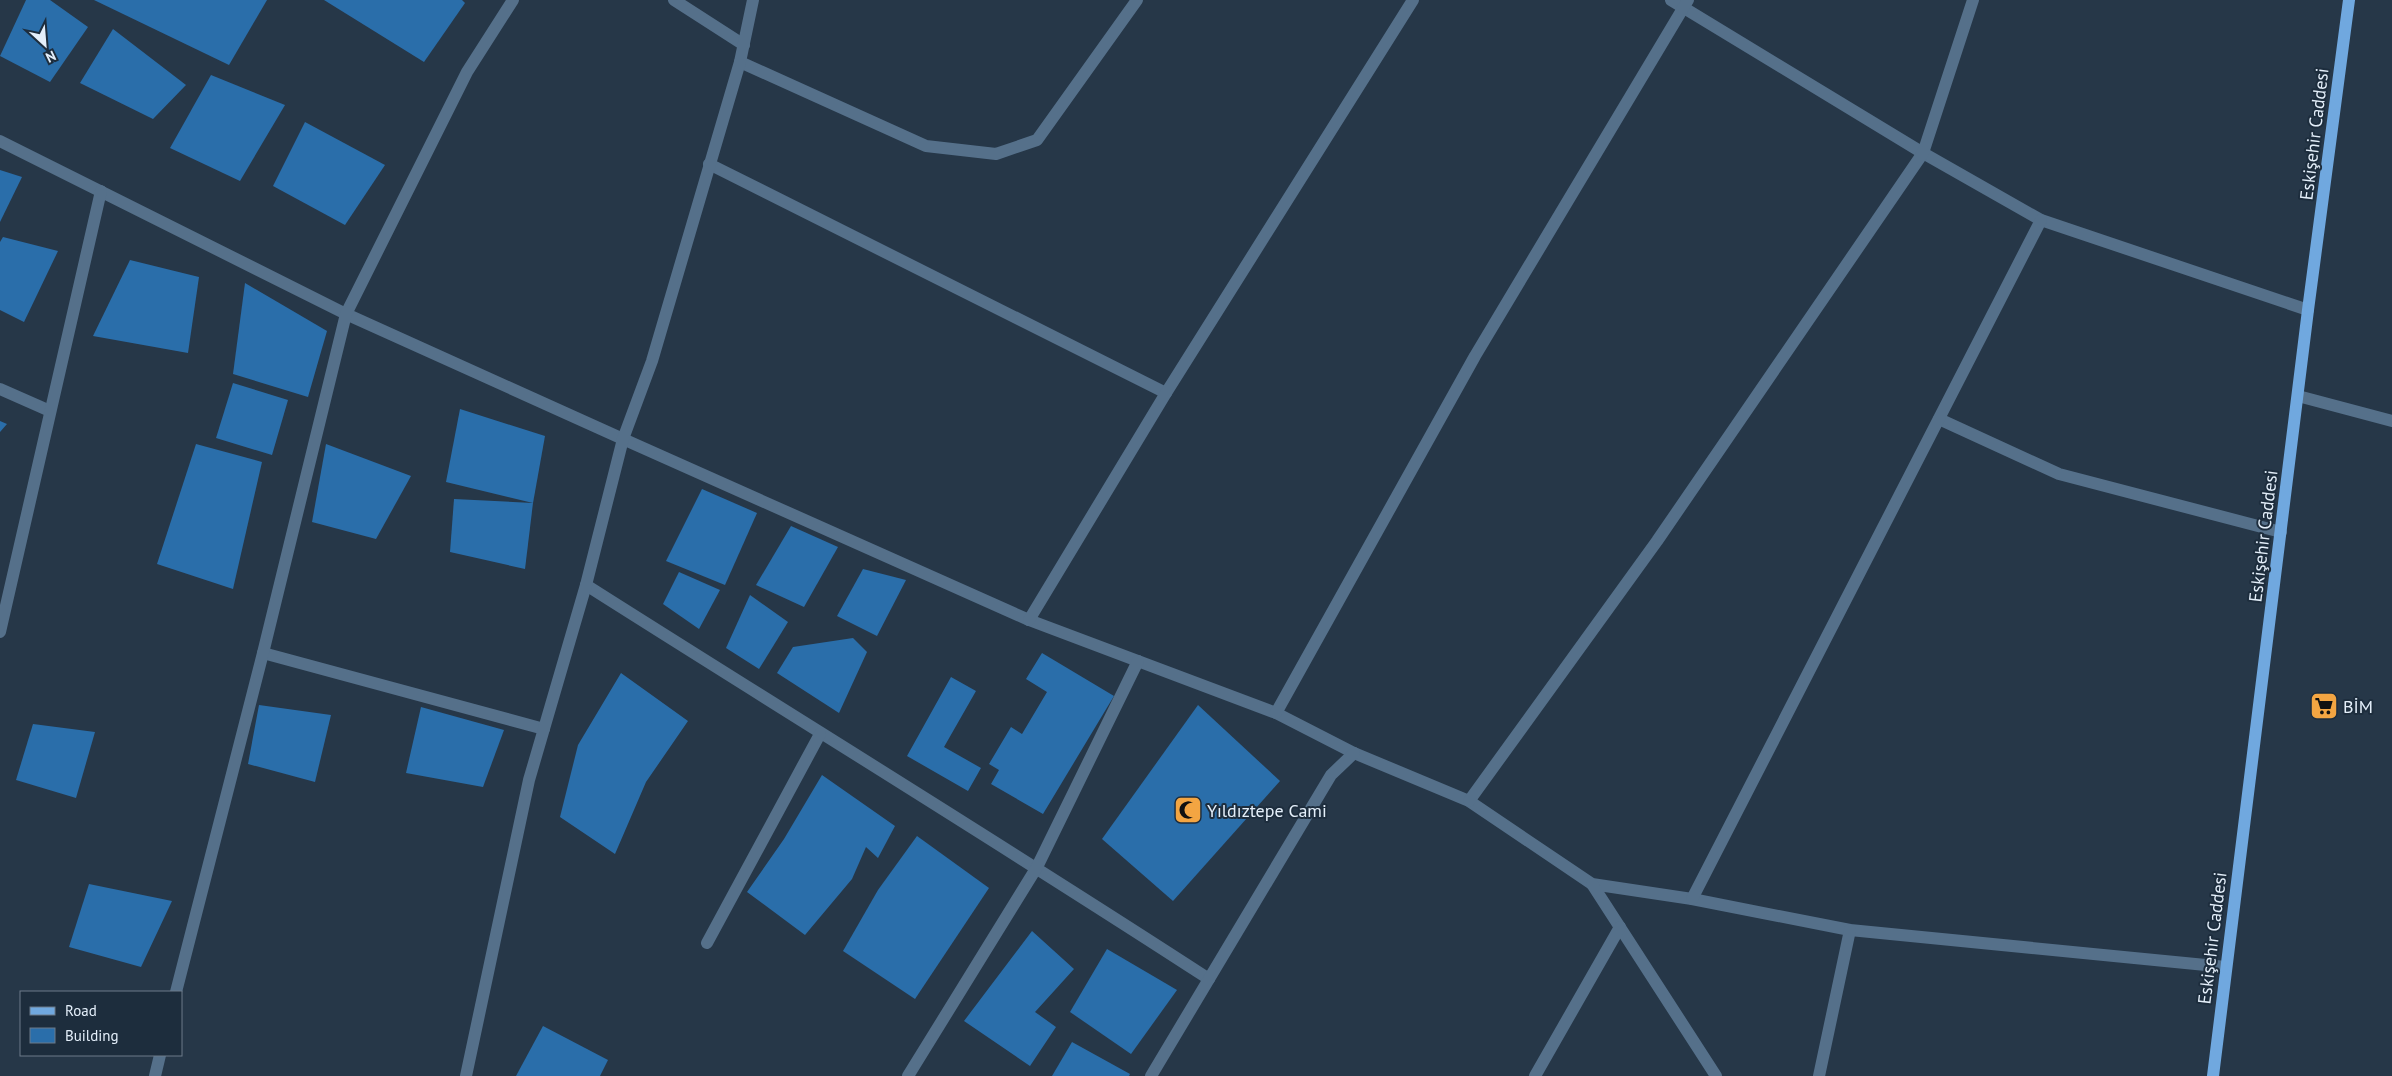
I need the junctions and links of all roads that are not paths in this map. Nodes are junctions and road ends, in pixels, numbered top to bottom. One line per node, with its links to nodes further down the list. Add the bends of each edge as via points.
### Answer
1 (512, 0): 18 (street, via 467,72)
2 (674, 0): 10 (street)
3 (753, 0): 10 (street)
4 (1136, 0): 11 (street, via 1037,140 996,154 926,146)
5 (1412, 0): 20 (street)
6 (1671, 0): 9 (street)
7 (1973, 0): 13 (street)
8 (2349, 0): 17 (main road, Eskişehir Caddesi)
9 (1686, 4): 13 (street); 32 (street, via 1475,356)
10 (744, 45): 11 (street)
11 (740, 62): 14 (street)
12 (0, 141): 15 (street)
13 (1923, 153): 16 (street); 36 (street, via 1657,541)
14 (709, 164): 20 (street); 25 (street, via 652,361)
15 (101, 191): 18 (street); 22 (street)
16 (2041, 220): 17 (street); 23 (street)
17 (2308, 310): 21 (main road, Eskişehir Caddesi)
18 (346, 314): 25 (street); 30 (street)
19 (0, 388): 22 (street)
20 (1166, 393): 28 (street)
21 (2298, 396): 24 (street); 26 (main road, Eskişehir Caddesi)
22 (50, 412): 29 (street)
23 (1939, 419): 26 (street, via 2059,474); 39 (street)
24 (2392, 421)
25 (623, 439): 27 (street); 28 (street)
26 (2281, 532): 43 (main road, Eskişehir Caddesi)
27 (586, 585): 33 (street); 34 (street)
28 (1029, 620): 31 (street)
29 (0, 632)
30 (263, 653): 33 (street); 45 (street)
31 (1138, 661): 32 (street); 37 (street)
32 (1276, 713): 35 (street)
33 (544, 729): 48 (street, via 529,780)
34 (820, 734): 37 (street); 42 (street)
35 (1354, 753): 36 (street); 44 (street, via 1332,775)
36 (1469, 801): 38 (street)
37 (1037, 867): 44 (street); 49 (street)
38 (1592, 884): 39 (street); 40 (street)
39 (1692, 899): 41 (street)
40 (1620, 926): 51 (street); 52 (street)
41 (1850, 930): 43 (street); 53 (street)
42 (707, 943)
43 (2226, 967): 54 (main road, Eskişehir Caddesi)
44 (1209, 979): 50 (street)
45 (176, 991)
46 (160, 1056): 47 (street)
47 (154, 1076)
48 (466, 1076)
49 (908, 1076)
50 (1151, 1076)
51 (1535, 1076)
52 (1716, 1076)
53 (1819, 1076)
54 (2213, 1076)

